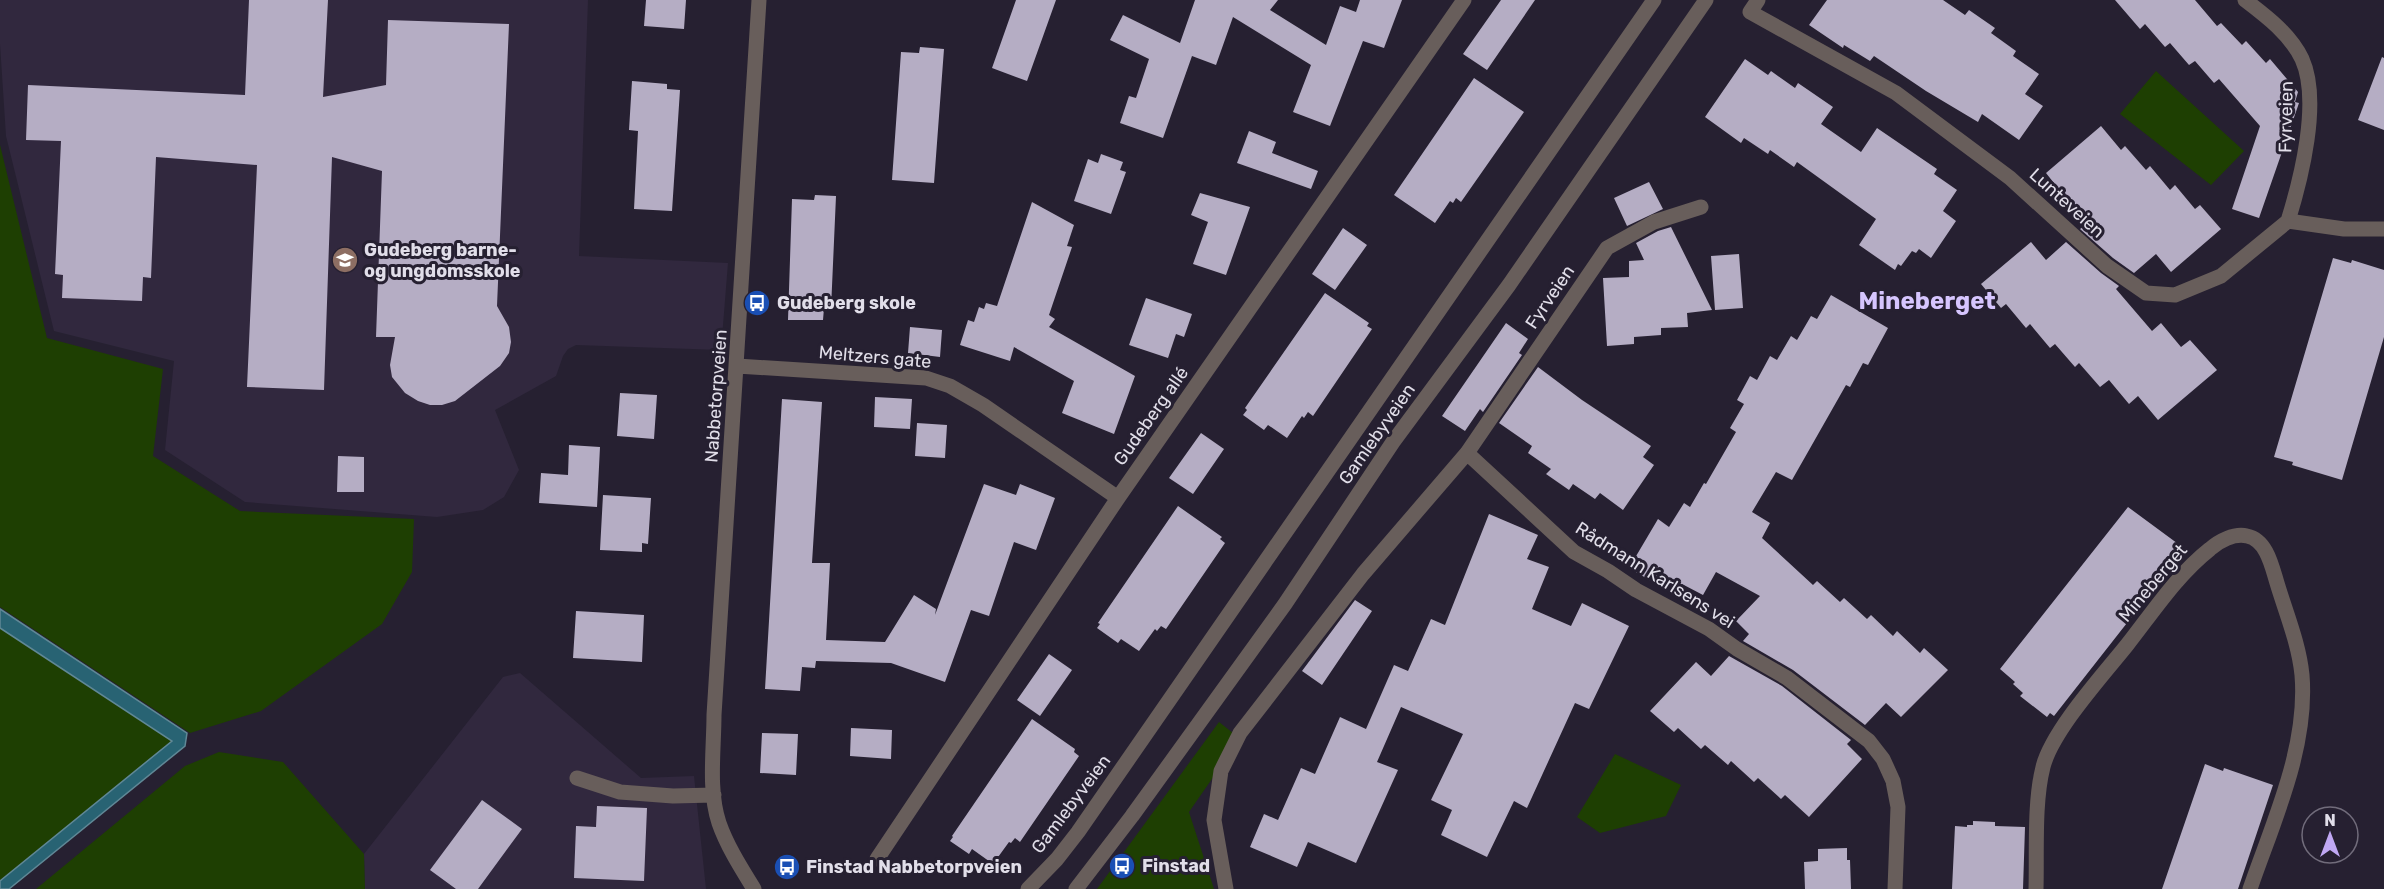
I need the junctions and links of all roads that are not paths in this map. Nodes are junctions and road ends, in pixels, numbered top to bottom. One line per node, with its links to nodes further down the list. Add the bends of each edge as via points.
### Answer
1 (759, 0): 10 (street, Nabbetorpveien)
2 (1654, 0): 16 (street, Gamlebyveien, via 1078,832)
3 (1706, 0): 18 (street, Gamlebyveien, via 1509,285 1393,442 1278,614)
4 (1758, 0): 8 (street, Lunteveien, via 1750,12 1896,93 2010,178 2107,266 2146,293 2175,295 2221,276)
5 (2245, 0): 8 (street, Fyrveien, via 2285,35 2301,58 2307,76 2304,166)
6 (1458, 2): 12 (street, Gudeberg allé)
7 (1701, 207): 11 (street, Fyrveien, via 1654,222 1607,248)
8 (2288, 221): 9 (street, via 2344,229)
9 (2384, 229)
10 (738, 366): 12 (street, Meltzers gate, via 926,378 950,386); 14 (street, Nabbetorpveien, via 714,715)
11 (1467, 453): 19 (street, via 1363,574 1240,733 1221,771 1214,820); 20 (street, Rådmann Karlsens vei, via 1574,552 1787,678 1869,741 1883,759 1896,798)
12 (1118, 498): 15 (street, Gudeberg allé)
13 (577, 778): 14 (street, via 620,792)
14 (714, 795): 17 (street, Nabbetorpveien, via 719,822)
15 (877, 859)
16 (1031, 888)
17 (754, 889)
18 (1076, 889)
19 (1226, 889)
20 (1895, 889)
21 (2036, 889): 22 (street, Mineberget, via 2039,788 2051,747 2187,569 2222,540 2239,536 2256,540 2264,547 2297,645 2302,675 2295,753)
22 (2250, 889)

